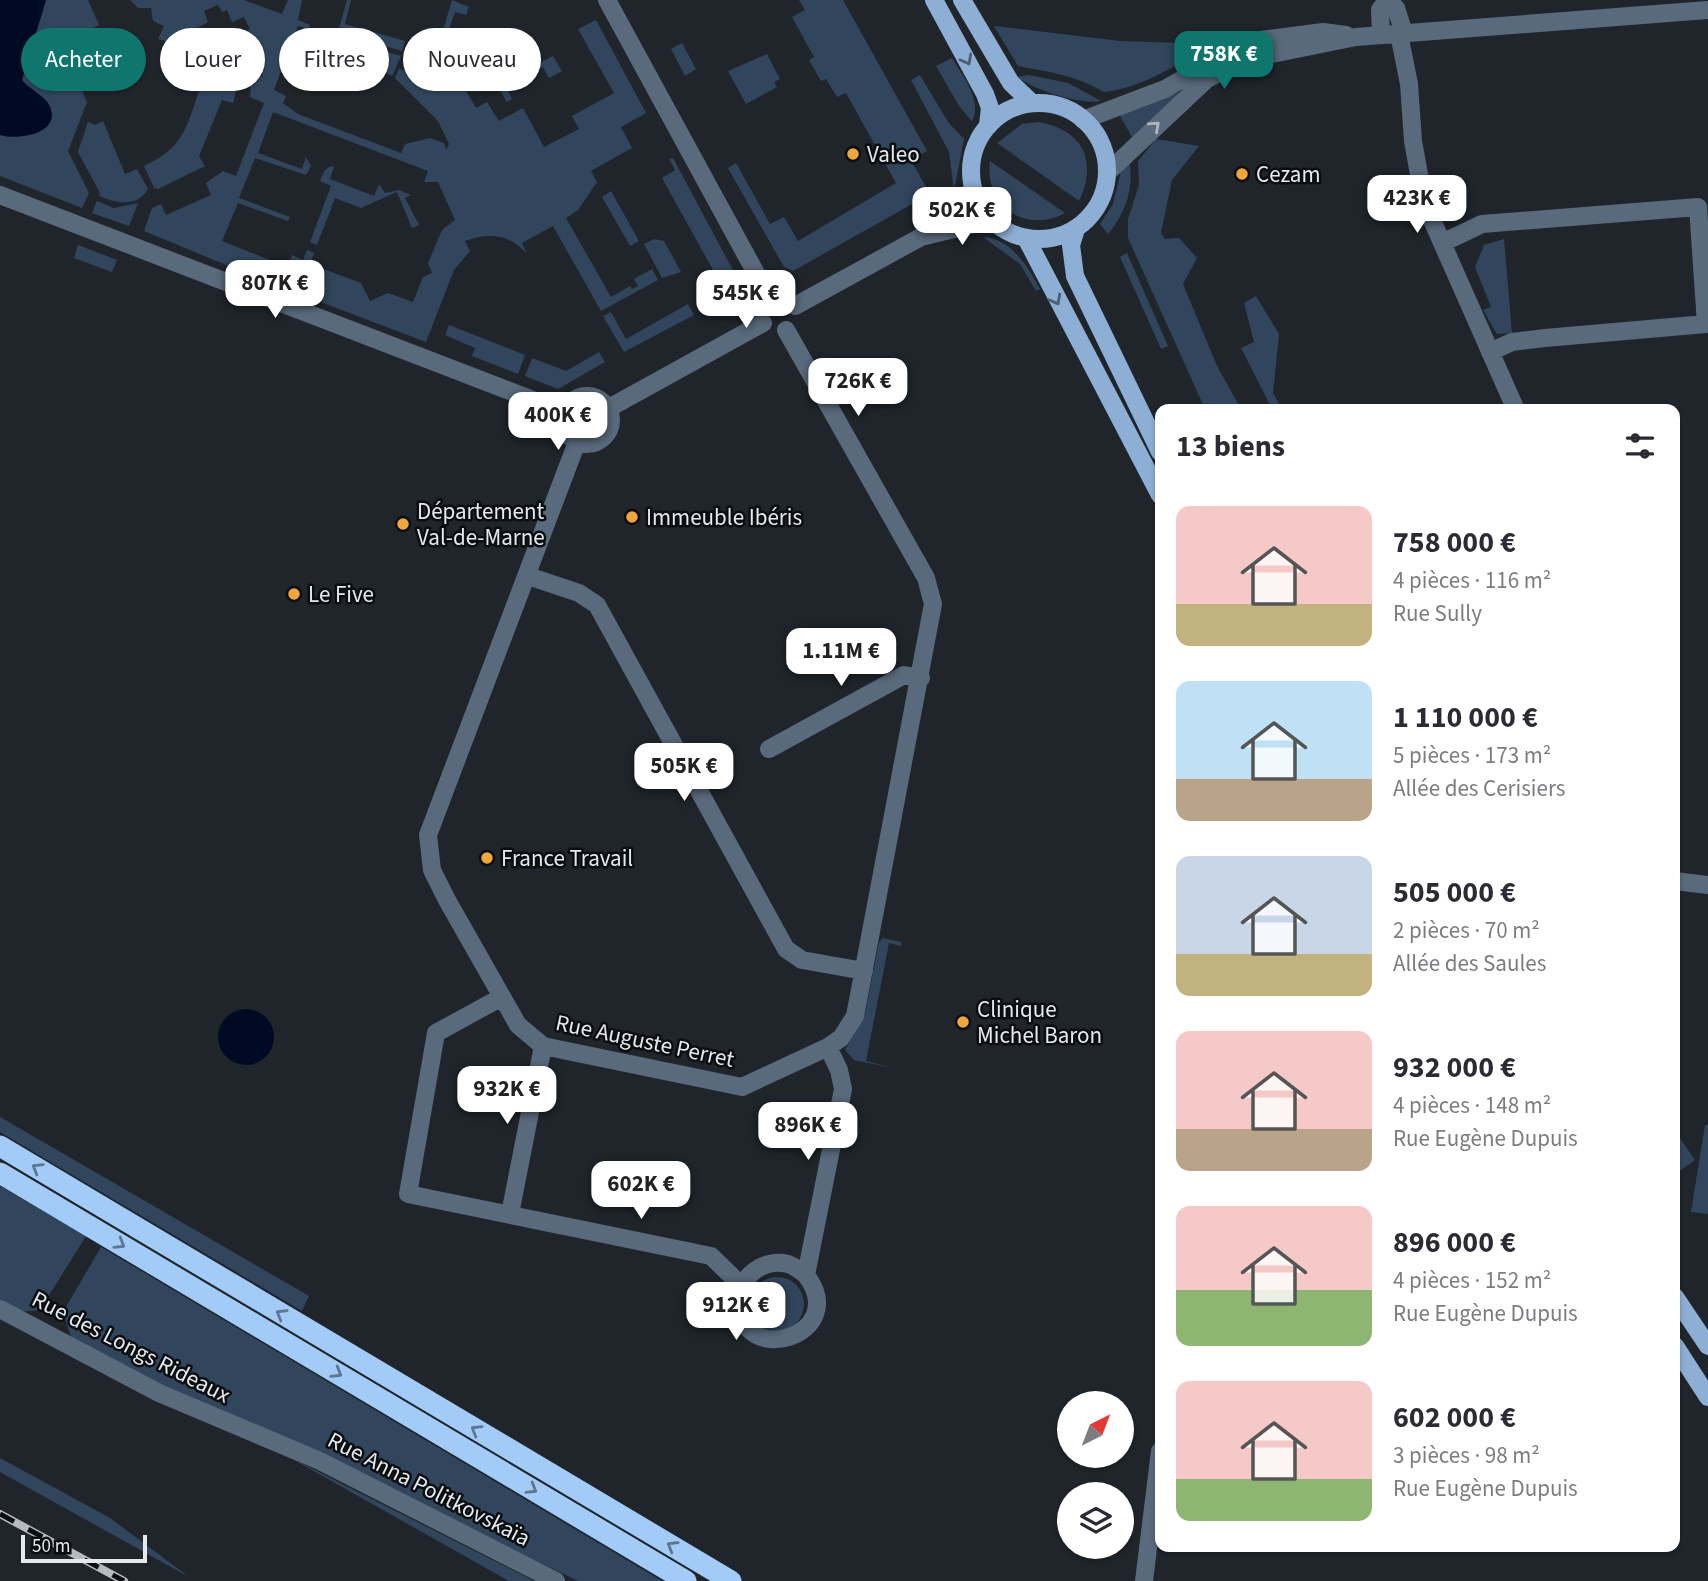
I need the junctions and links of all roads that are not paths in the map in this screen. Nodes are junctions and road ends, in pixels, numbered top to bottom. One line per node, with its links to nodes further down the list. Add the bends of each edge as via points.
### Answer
1 (607, 0): 19 (street)
2 (934, 0): 10 (main road, one-way to 10, via 985,93 990,108)
3 (962, 0): 8 (main road, via 1011,83)
4 (1388, 0): 6 (street, via 1380,10)
5 (1708, 10): 6 (street)
6 (1395, 34): 7 (street); 18 (street, via 1409,84 1417,176)
7 (1356, 37): 9 (street, via 1323,32 1260,40 1165,89); 11 (street, one-way to 7, via 1226,66 1276,51)
8 (1032, 103): 9 (main road, via 1056,105); 10 (main road, via 1013,108)
9 (1083, 120): 11 (main road, via 1100,142)
10 (988, 125): 12 (main road, via 973,151)
11 (1107, 173): 15 (main road, via 1100,201)
12 (973, 189): 14 (main road); 16 (street)
13 (0, 195): 26 (street)
14 (991, 220): 16 (street); 17 (main road)
15 (1076, 229): 17 (main road, via 1056,237); 28 (main road, via 1071,246 1074,276)
16 (922, 237): 20 (street)
17 (1026, 238): 29 (main road, one-way to 29)
18 (1441, 243): 23 (street); 23 (street, via 1482,224 1698,207 1706,324 1512,342)
19 (770, 299): 20 (street, via 781,296); 21 (street, via 762,308)
20 (795, 306): 22 (street, via 796,318)
21 (763, 323): 22 (street, via 774,331); 25 (street)
22 (786, 330): 31 (street, Rue Auguste Perret, via 926,578 933,604)
23 (1490, 352): 24 (street)
24 (1513, 404)
25 (608, 408): 26 (street, via 597,397 581,396); 27 (street, via 611,423 605,436 592,444)
26 (564, 412): 27 (street, via 564,426)
27 (577, 442): 30 (street, Rue Auguste Perret)
28 (1155, 442)
29 (1155, 485)
30 (528, 576): 35 (street, via 579,593 597,605 786,949 802,960); 36 (street, Rue Auguste Perret, via 428,835 432,870)
31 (921, 678): 32 (street, via 904,675); 35 (street, Rue Auguste Perret)
32 (769, 749)
33 (1680, 882): 34 (street)
34 (1708, 885)
35 (864, 971): 38 (street, Rue Auguste Perret, via 855,1016 841,1038)
36 (502, 997): 37 (street, Rue Auguste Perret, via 518,1025); 41 (street, via 436,1033 408,1194)
37 (543, 1046): 38 (street, Rue Auguste Perret, via 742,1087); 41 (street)
38 (828, 1047): 42 (street, via 843,1089)
39 (0, 1146): 53 (highway, one-way to 39)
40 (0, 1173): 52 (highway, one-way to 52)
41 (510, 1214): 43 (street, via 711,1256)
42 (806, 1275): 43 (street, via 789,1264 764,1265); 43 (street, via 816,1293 816,1308 802,1332 784,1340 761,1336 744,1321 739,1299)
43 (742, 1286)
44 (1680, 1304): 46 (main road)
45 (0, 1309): 49 (street, Rue des Longs Rideaux, via 159,1393)
46 (1708, 1346)
47 (1680, 1354): 48 (main road)
48 (1708, 1397)
49 (279, 1443): 51 (street, Rue Anna Politkovskaïa)
50 (1155, 1492): 54 (street)
51 (556, 1581)
52 (686, 1581)
53 (731, 1581)
54 (1144, 1581)

